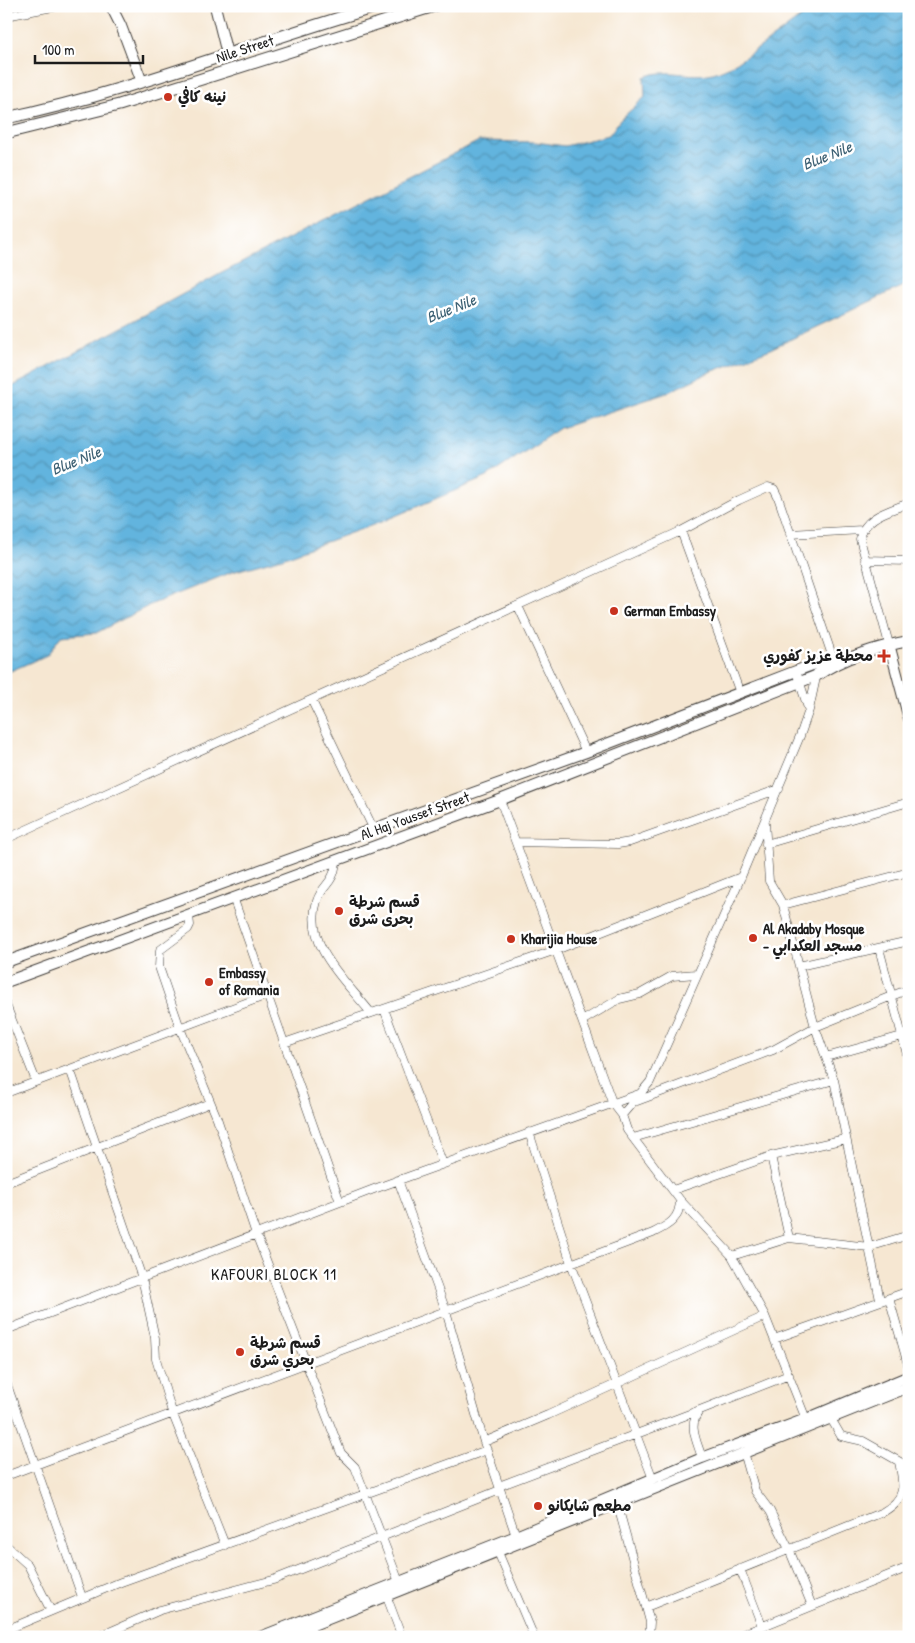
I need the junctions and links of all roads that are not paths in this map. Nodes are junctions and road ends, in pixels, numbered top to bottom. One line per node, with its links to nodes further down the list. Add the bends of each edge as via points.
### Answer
1 (58, 6): 6 (street)
2 (111, 6): 8 (main road)
3 (215, 6): 7 (main road)
4 (379, 6): 7 (main road, Nile Street)
5 (434, 6): 10 (main road, Nile Street, via 119,105)
6 (6, 16)
7 (227, 54): 8 (main road, Nile Street)
8 (142, 82): 9 (main road, Nile Street)
9 (6, 118)
10 (6, 133)
11 (909, 503): 12 (street, via 869,521)
12 (862, 530): 14 (street); 15 (street, via 860,539)
13 (681, 531): 14 (street, via 768,487 774,490); 17 (street); 25 (street)
14 (790, 534): 21 (street)
15 (864, 560): 16 (street); 19 (street)
16 (909, 561)
17 (518, 606): 26 (street); 29 (street)
18 (909, 641): 19 (main road, Al Haj Youssef Street)
19 (889, 644): 21 (main road, Al Haj Youssef Street); 28 (main road)
20 (815, 664): 21 (main road, Al Haj Youssef Street); 22 (main road, Al Haj Youssef Street); 23 (street)
21 (833, 665): 23 (main road, Al Haj Youssef Street)
22 (796, 670): 24 (street); 25 (main road, Al Haj Youssef Street)
23 (818, 676): 24 (main road, Al Haj Youssef Street); 27 (street)
24 (801, 682): 27 (street); 31 (main road, Al Haj Youssef Street)
25 (740, 693): 29 (main road, Al Haj Youssef Street)
26 (312, 701): 34 (street); 35 (street)
27 (809, 710): 30 (street)
28 (909, 719)
29 (586, 752): 34 (main road, Al Haj Youssef Street)
30 (778, 789): 33 (street); 36 (street, via 624,843)
31 (500, 800): 36 (street); 39 (main road, Al Haj Youssef Street)
32 (909, 802): 38 (street)
33 (765, 820): 38 (street); 41 (street)
34 (373, 828): 37 (main road, Al Haj Youssef Street)
35 (6, 839)
36 (516, 842): 47 (street)
37 (329, 844): 39 (main road); 48 (main road, Al Haj Youssef Street)
38 (766, 844): 43 (street, via 769,881)
39 (336, 861): 42 (main road, Al Haj Youssef Street); 57 (street, via 335,875 318,898 313,916 315,931 331,962)
40 (909, 872): 43 (street)
41 (740, 877): 47 (street); 50 (street)
42 (234, 900): 44 (main road, Al Haj Youssef Street); 53 (street)
43 (783, 905): 49 (street)
44 (189, 916): 51 (main road, Al Haj Youssef Street); 60 (street, via 188,929 160,950 158,957)
45 (909, 941): 46 (street)
46 (879, 948): 49 (street); 54 (street)
47 (556, 950): 56 (street); 58 (street)
48 (6, 962)
49 (799, 966): 59 (street)
50 (696, 974): 58 (street, via 672,976 640,994 619,999); 68 (street)
51 (6, 982)
52 (909, 989): 54 (street)
53 (267, 995): 60 (street); 62 (street)
54 (891, 995): 59 (street); 61 (street)
55 (6, 1005): 67 (street)
56 (384, 1009): 57 (street); 79 (street)
57 (372, 1012): 62 (street)
58 (582, 1021): 70 (street)
59 (815, 1027): 63 (street); 72 (street, via 773,1050)
60 (180, 1028): 65 (street); 71 (street)
61 (905, 1035): 63 (street); 64 (street)
62 (284, 1043): 84 (street)
63 (826, 1058): 66 (street)
64 (909, 1062)
65 (70, 1069): 67 (street); 77 (street)
66 (834, 1080): 75 (street); 76 (street)
67 (36, 1081): 69 (street)
68 (643, 1093): 70 (street); 72 (street)
69 (6, 1094)
70 (612, 1102): 73 (street); 74 (street)
71 (210, 1103): 77 (street); 85 (street)
72 (630, 1103): 73 (street)
73 (622, 1115): 75 (street)
74 (528, 1132): 79 (street); 90 (street)
75 (633, 1138): 82 (street)
76 (845, 1139): 78 (street); 88 (street)
77 (97, 1147): 81 (street); 91 (street)
78 (771, 1156): 82 (street); 87 (street)
79 (443, 1164): 80 (street)
80 (398, 1180): 84 (street); 95 (street)
81 (6, 1183)
82 (673, 1190): 83 (street)
83 (680, 1200): 89 (street); 90 (street, via 676,1219 666,1227)
84 (340, 1202): 85 (street)
85 (256, 1234): 91 (street); 99 (street)
86 (909, 1235): 88 (street)
87 (789, 1238): 88 (street); 89 (street)
88 (869, 1247): 94 (street)
89 (732, 1256): 96 (street)
90 (571, 1263): 95 (street); 104 (street)
91 (142, 1278): 97 (street); 107 (street, via 155,1338 156,1359)
92 (909, 1291): 93 (street)
93 (889, 1298): 94 (street); 100 (street)
94 (880, 1300): 98 (street)
95 (446, 1311): 99 (street); 111 (street)
96 (765, 1316): 98 (street); 104 (street)
97 (6, 1330)
98 (774, 1339): 101 (street)
99 (307, 1362): 107 (street); 121 (street, via 341,1453 355,1467)
100 (909, 1368)
101 (789, 1375): 106 (street); 109 (street)
102 (909, 1376): 109 (main road)
103 (6, 1382): 116 (street)
104 (618, 1382): 110 (street); 111 (street)
105 (909, 1387): 108 (main road)
106 (700, 1410): 110 (street); 114 (street, via 693,1418 692,1426)
107 (172, 1412): 116 (street); 126 (street)
108 (830, 1417): 113 (main road); 115 (street, via 841,1436 863,1442)
109 (806, 1418): 114 (main road)
110 (635, 1434): 119 (street); 120 (street)
111 (484, 1442): 112 (street)
112 (487, 1450): 120 (street); 121 (street)
113 (744, 1452): 122 (main road); 127 (street, via 755,1491 770,1511)
114 (702, 1458): 119 (main road)
115 (899, 1462): 117 (street); 127 (street, via 904,1482 896,1504)
116 (37, 1464): 118 (street); 133 (street)
117 (909, 1467)
118 (6, 1476)
119 (653, 1479): 123 (main road)
120 (500, 1488): 123 (street); 124 (street)
121 (365, 1494): 124 (street); 126 (street)
122 (617, 1503): 128 (main road); 134 (street)
123 (516, 1536): 131 (main road)
124 (382, 1537): 131 (street); 139 (street, via 273,1580 160,1610)
125 (6, 1545): 136 (street, via 28,1565)
126 (225, 1545): 133 (street)
127 (789, 1549): 130 (street); 135 (street)
128 (498, 1552): 132 (main road); 143 (street)
129 (909, 1567): 135 (street)
130 (740, 1569): 134 (street); 137 (street)
131 (399, 1582): 132 (main road)
132 (386, 1592): 140 (main road); 141 (main road); 142 (street)
133 (82, 1598): 136 (street)
134 (646, 1606): 144 (street)
135 (812, 1606): 137 (street)
136 (51, 1611): 138 (street)
137 (762, 1626): 145 (street)
138 (8, 1632)
139 (98, 1637)
140 (260, 1637)
141 (283, 1637)
142 (402, 1637)
143 (534, 1637)
144 (649, 1637)
145 (736, 1637)

